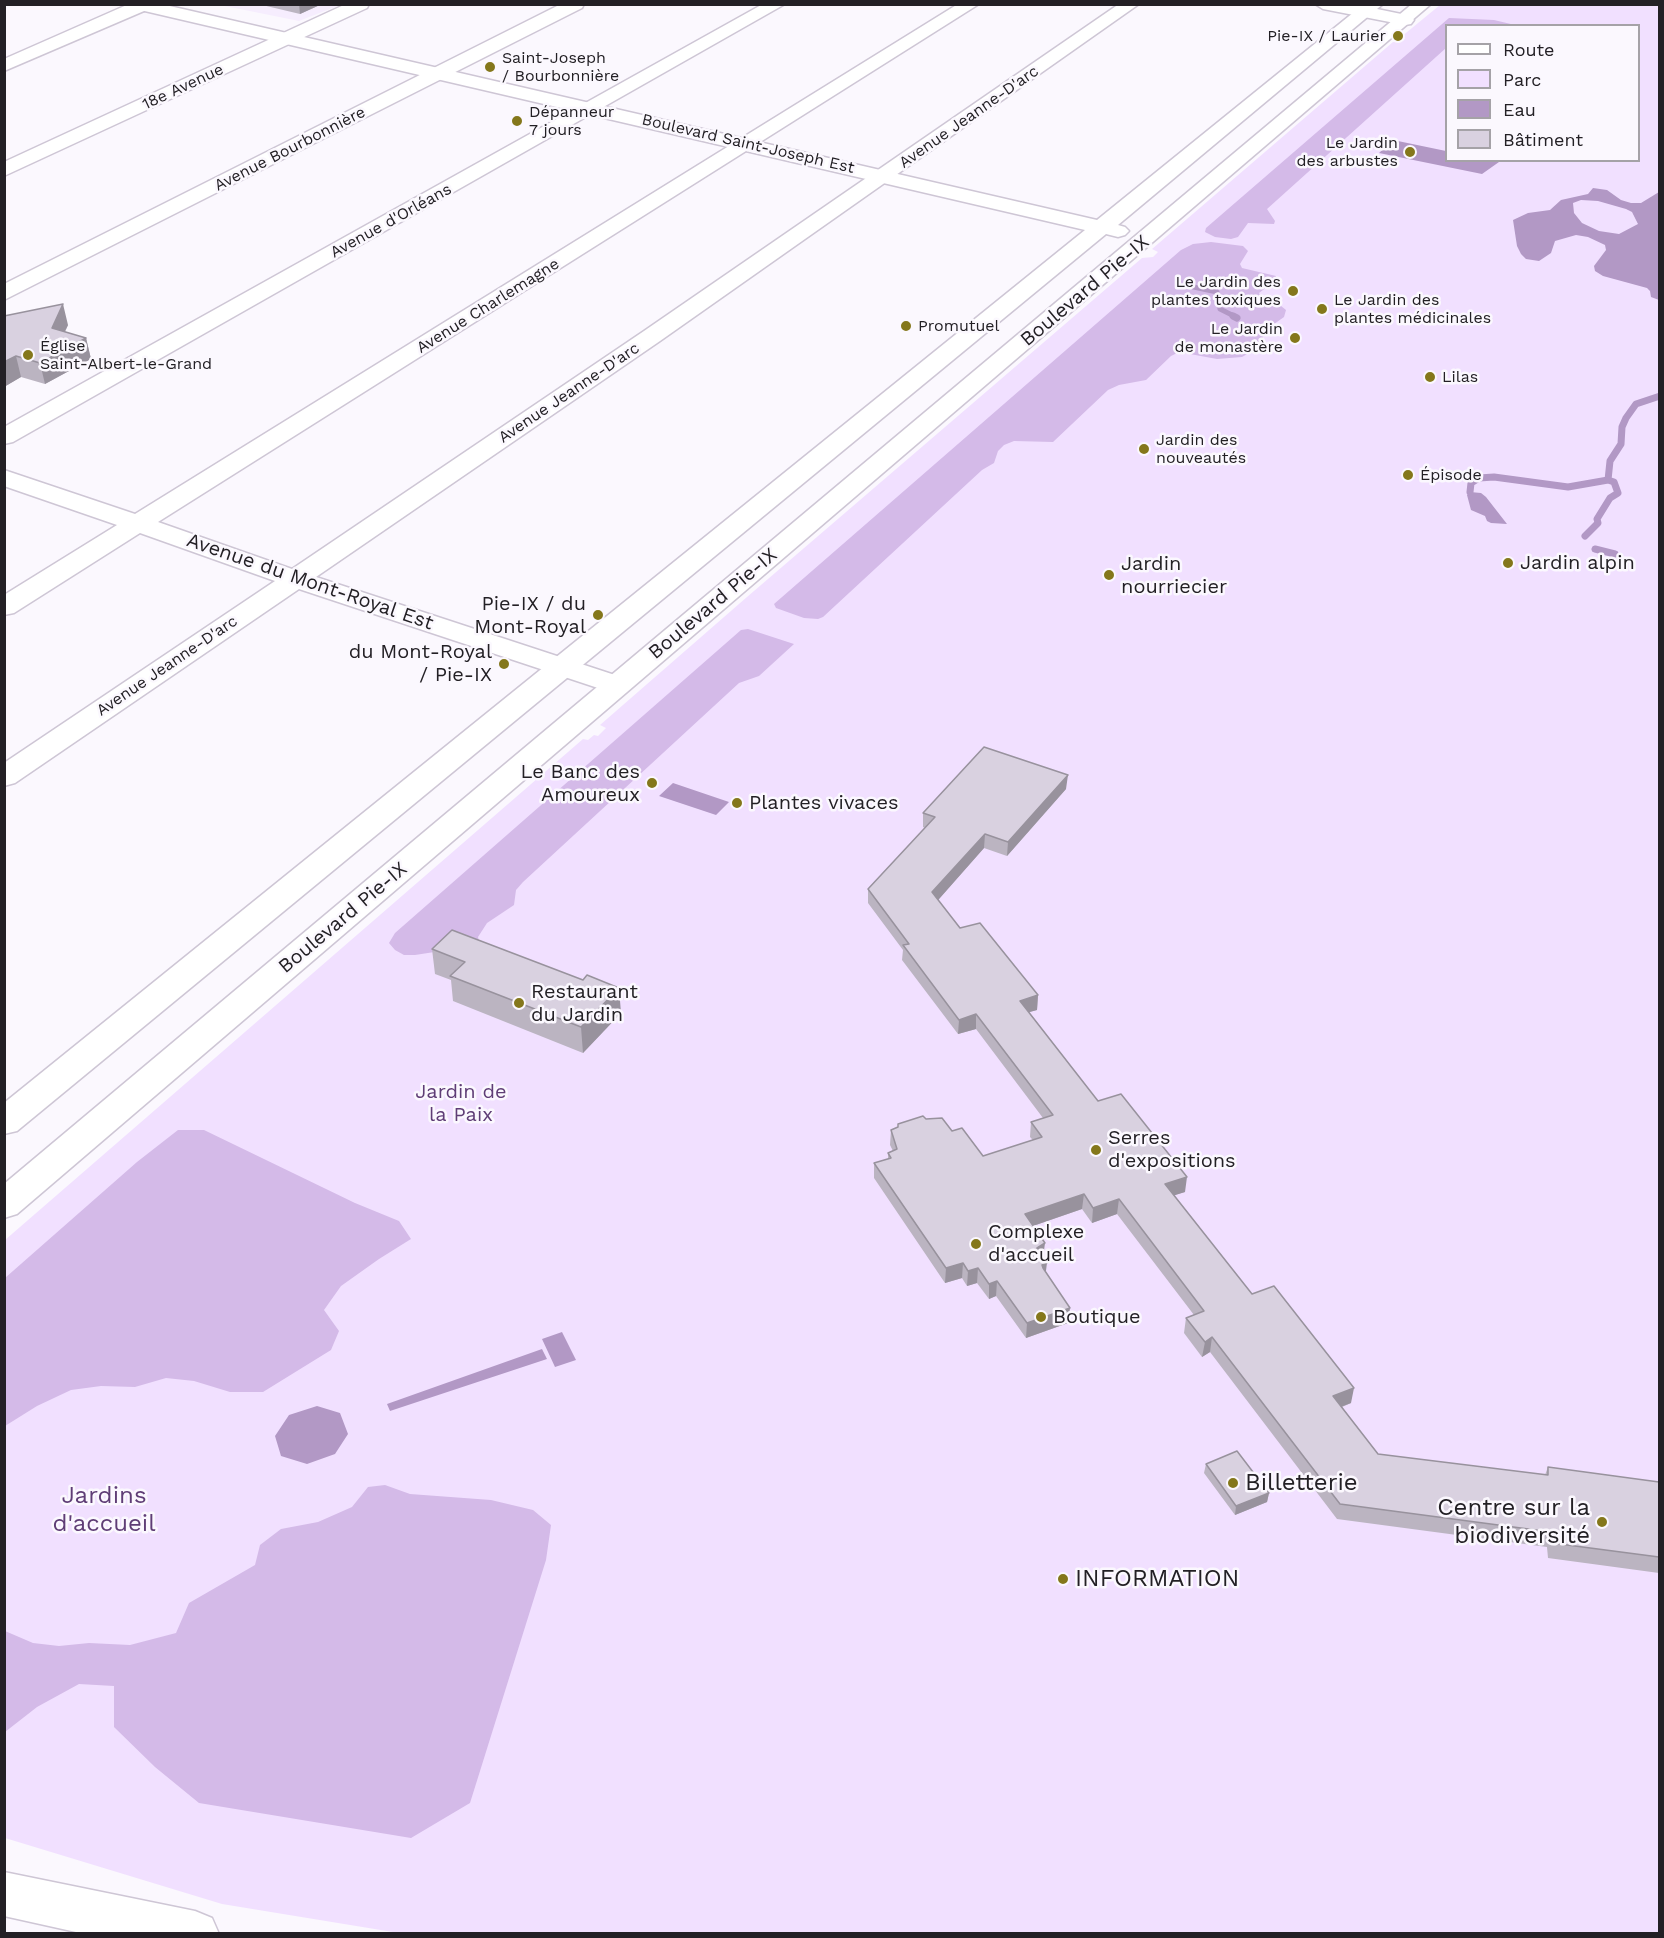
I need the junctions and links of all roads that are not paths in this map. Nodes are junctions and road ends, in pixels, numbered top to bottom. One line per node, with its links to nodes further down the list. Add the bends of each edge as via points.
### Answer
1 (195, 4): 12 (street, Boulevard Saint-Joseph Est)
2 (361, 4): 12 (street, 18e Avenue)
3 (576, 4): 15 (street, Avenue Bourbonnière)
4 (777, 4): 16 (street, Avenue d'Orléans)
5 (971, 4): 17 (street, Avenue Charlemagne)
6 (1131, 4): 19 (street, Avenue Jeanne-D'arc)
7 (1323, 4): 10 (street)
8 (1423, 4): 11 (street, Boulevard Pie-IX)
9 (141, 5): 13 (street, Boulevard Saint-Joseph Est); 14 (street)
10 (1370, 9): 11 (street); 20 (street, Boulevard Pie-IX)
11 (1405, 20): 21 (street, Boulevard Pie-IX)
12 (306, 30): 13 (street, 18e Avenue); 15 (street, Boulevard Saint-Joseph Est)
13 (287, 39): 15 (street, Boulevard Saint-Joseph Est); 18 (street, 18e Avenue)
14 (4, 66)
15 (448, 69): 16 (street, Boulevard Saint-Joseph Est); 22 (street, Avenue Bourbonnière)
16 (600, 104): 17 (street, Boulevard Saint-Joseph Est); 23 (street, Avenue d'Orléans)
17 (755, 139): 19 (street, Boulevard Saint-Joseph Est); 25 (street, Avenue Charlemagne)
18 (4, 170)
19 (891, 170): 20 (street, Boulevard Saint-Joseph Est); 26 (street, Avenue Jeanne-D'arc)
20 (1110, 221): 21 (street, Boulevard Saint-Joseph Est); 28 (street, Boulevard Pie-IX)
21 (1156, 231): 29 (street, Boulevard Pie-IX)
22 (4, 293)
23 (4, 437)
24 (4, 477): 25 (street, Avenue du Mont-Royal Est)
25 (139, 524): 26 (street, Avenue du Mont-Royal Est); 27 (street, Avenue Charlemagne)
26 (296, 579): 28 (street, Avenue du Mont-Royal Est); 30 (street, Avenue Jeanne-D'arc)
27 (4, 607)
28 (562, 667): 29 (street, Avenue du Mont-Royal Est); 31 (street, Boulevard Pie-IX)
29 (617, 685): 32 (street, Boulevard Pie-IX)
30 (4, 777)
31 (4, 1122)
32 (4, 1204)
33 (4, 1894): 34 (street)
34 (195, 1934)

